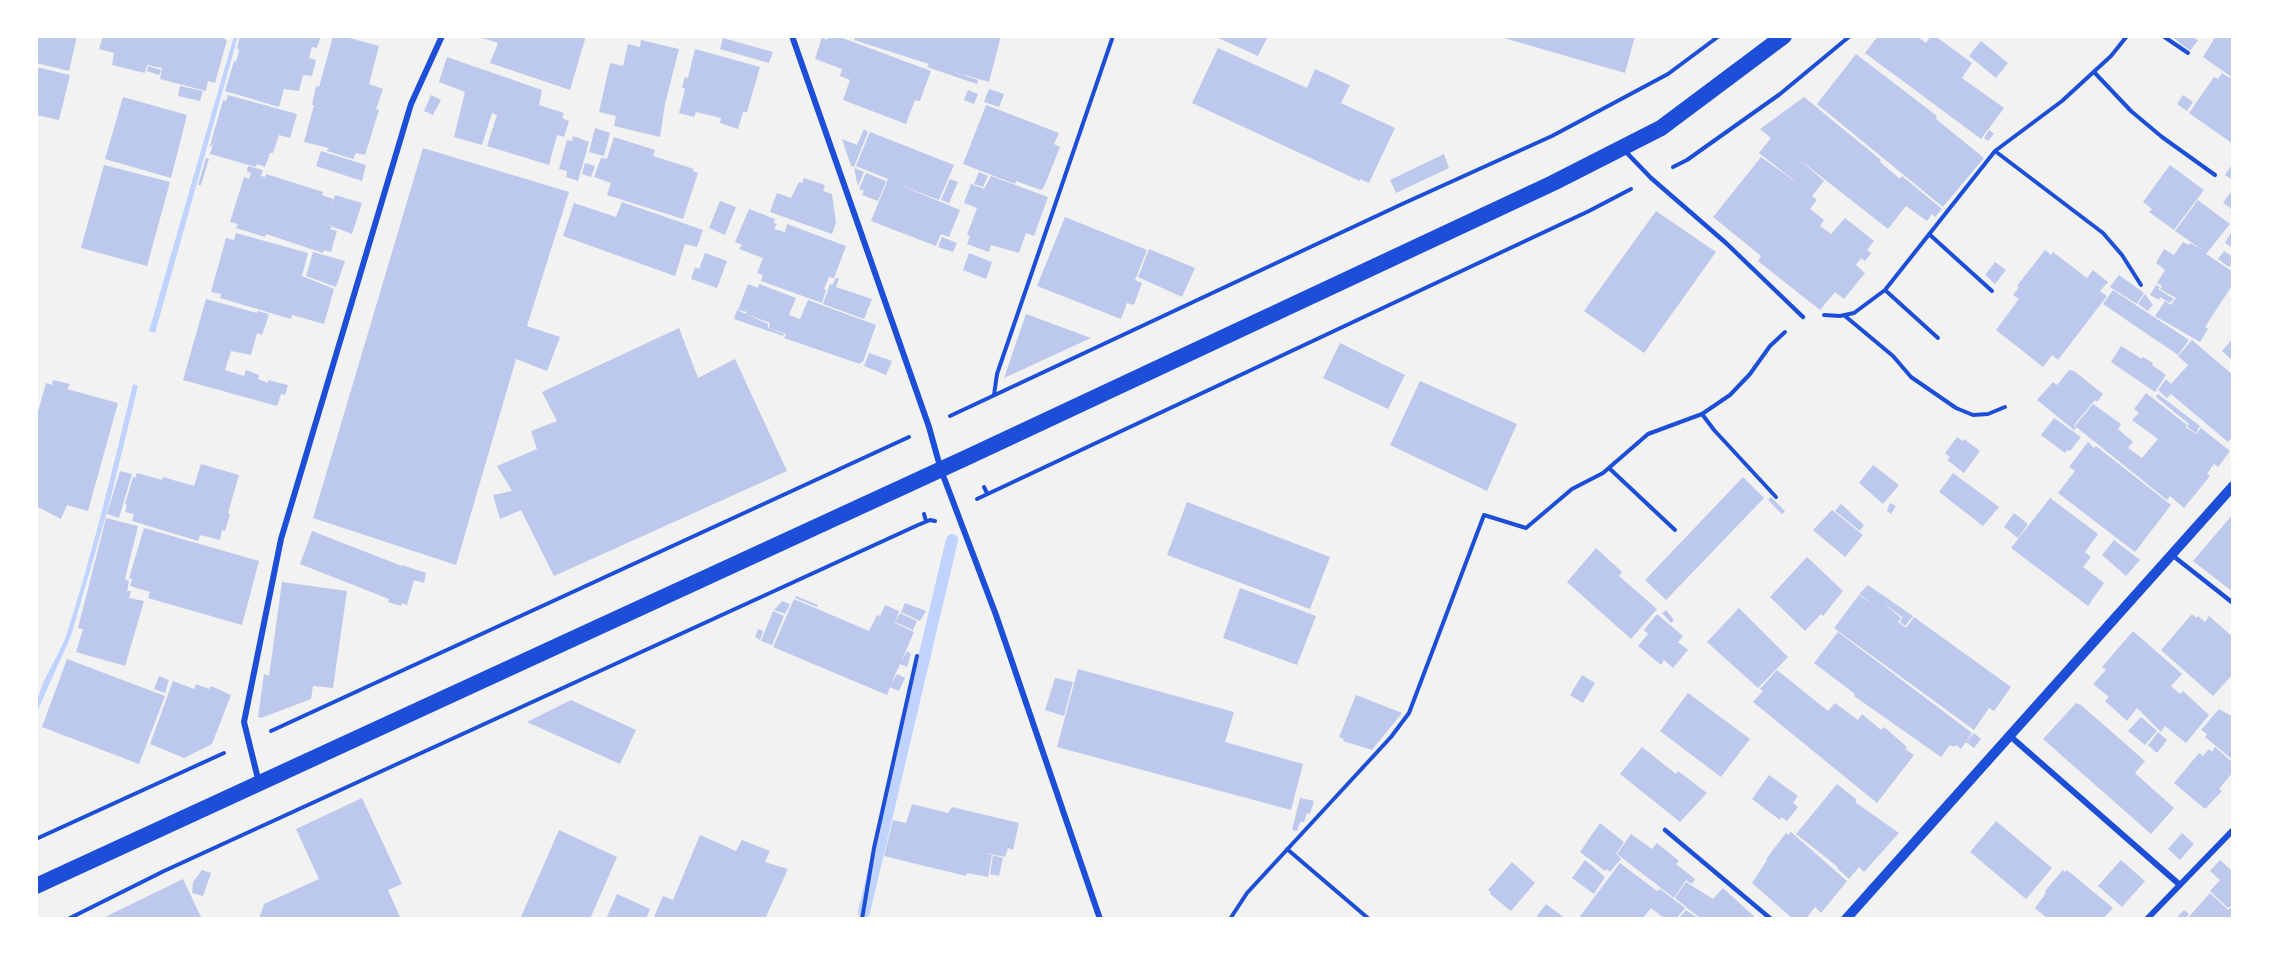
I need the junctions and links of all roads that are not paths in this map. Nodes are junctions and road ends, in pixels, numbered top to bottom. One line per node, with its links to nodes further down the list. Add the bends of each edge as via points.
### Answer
1 (442, 36): 11 (street, via 411,104 281,539 244,722)
2 (792, 36): 6 (street)
3 (1784, 36): 4 (highway, via 1661,128)
4 (1622, 148): 5 (lane); 6 (highway)
5 (1803, 317)
6 (941, 470): 11 (highway); 16 (street, via 996,615)
7 (2233, 486): 8 (street)
8 (2172, 555): 9 (lane); 10 (street)
9 (2233, 603)
10 (2010, 736): 14 (street); 18 (street)
11 (259, 784): 15 (highway)
12 (1665, 830): 17 (lane)
13 (2233, 830): 14 (street)
14 (2180, 885): 19 (street)
15 (36, 886)
16 (1100, 919)
17 (1771, 919)
18 (1846, 919)
19 (2147, 919)

